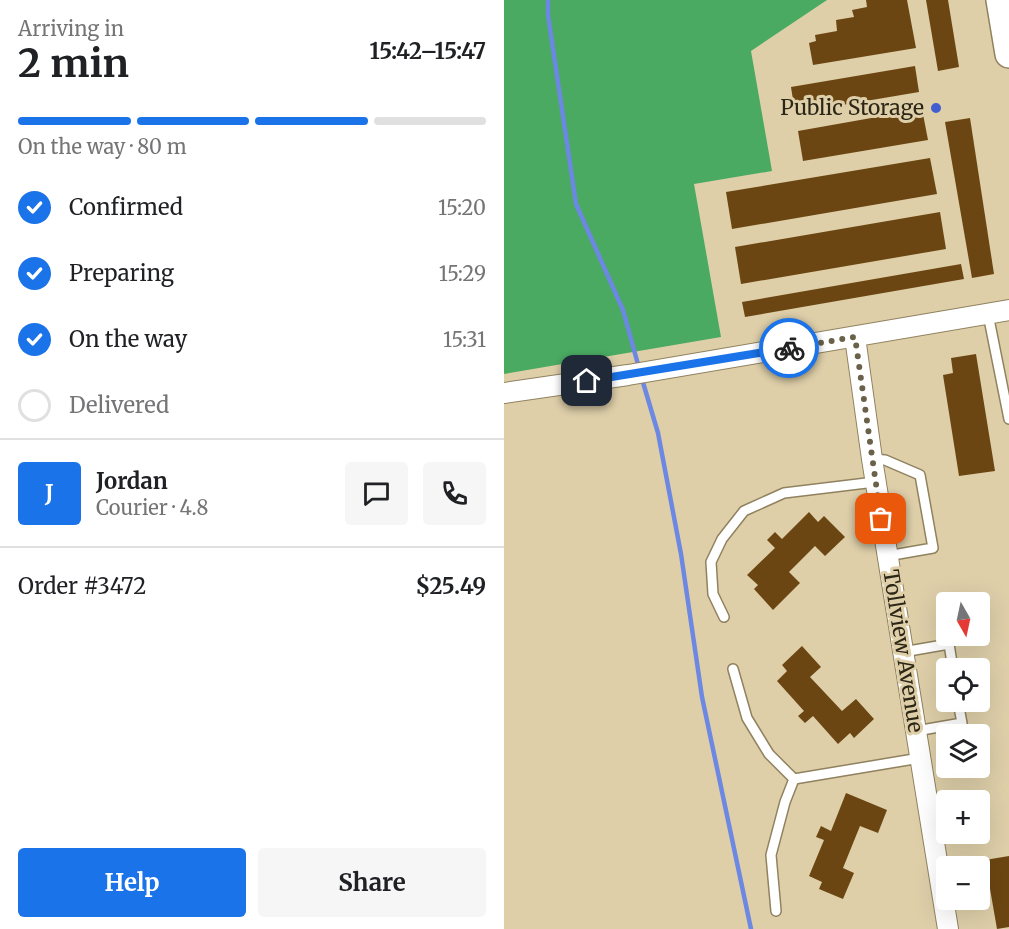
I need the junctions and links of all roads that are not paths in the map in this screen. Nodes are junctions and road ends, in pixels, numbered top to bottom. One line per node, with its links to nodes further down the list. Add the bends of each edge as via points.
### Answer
1 (1000, 0): 2 (main road)
2 (1009, 54)
3 (1009, 310): 4 (street)
4 (988, 314): 5 (street); 6 (lane)
5 (855, 337): 7 (street); 9 (street, Tollview Avenue)
6 (1004, 372): 8 (lane)
7 (504, 393)
8 (1009, 419)
9 (872, 459): 10 (street, Tollview Avenue); 11 (lane, via 885,460 920,475 933,548)
10 (875, 482): 11 (street, Tollview Avenue); 12 (lane, via 784,493 744,511 722,539 711,562 713,594)
11 (887, 556): 14 (street, Tollview Avenue)
12 (724, 617)
13 (936, 643): 14 (lane)
14 (903, 652): 17 (street, Tollview Avenue)
15 (733, 669): 19 (lane, via 747,718 770,754)
16 (960, 712): 17 (lane, via 962,723)
17 (915, 731): 18 (street, Tollview Avenue)
18 (920, 758): 19 (lane); 21 (street, Tollview Avenue)
19 (794, 779): 20 (lane, via 771,855)
20 (776, 911)
21 (948, 929)

